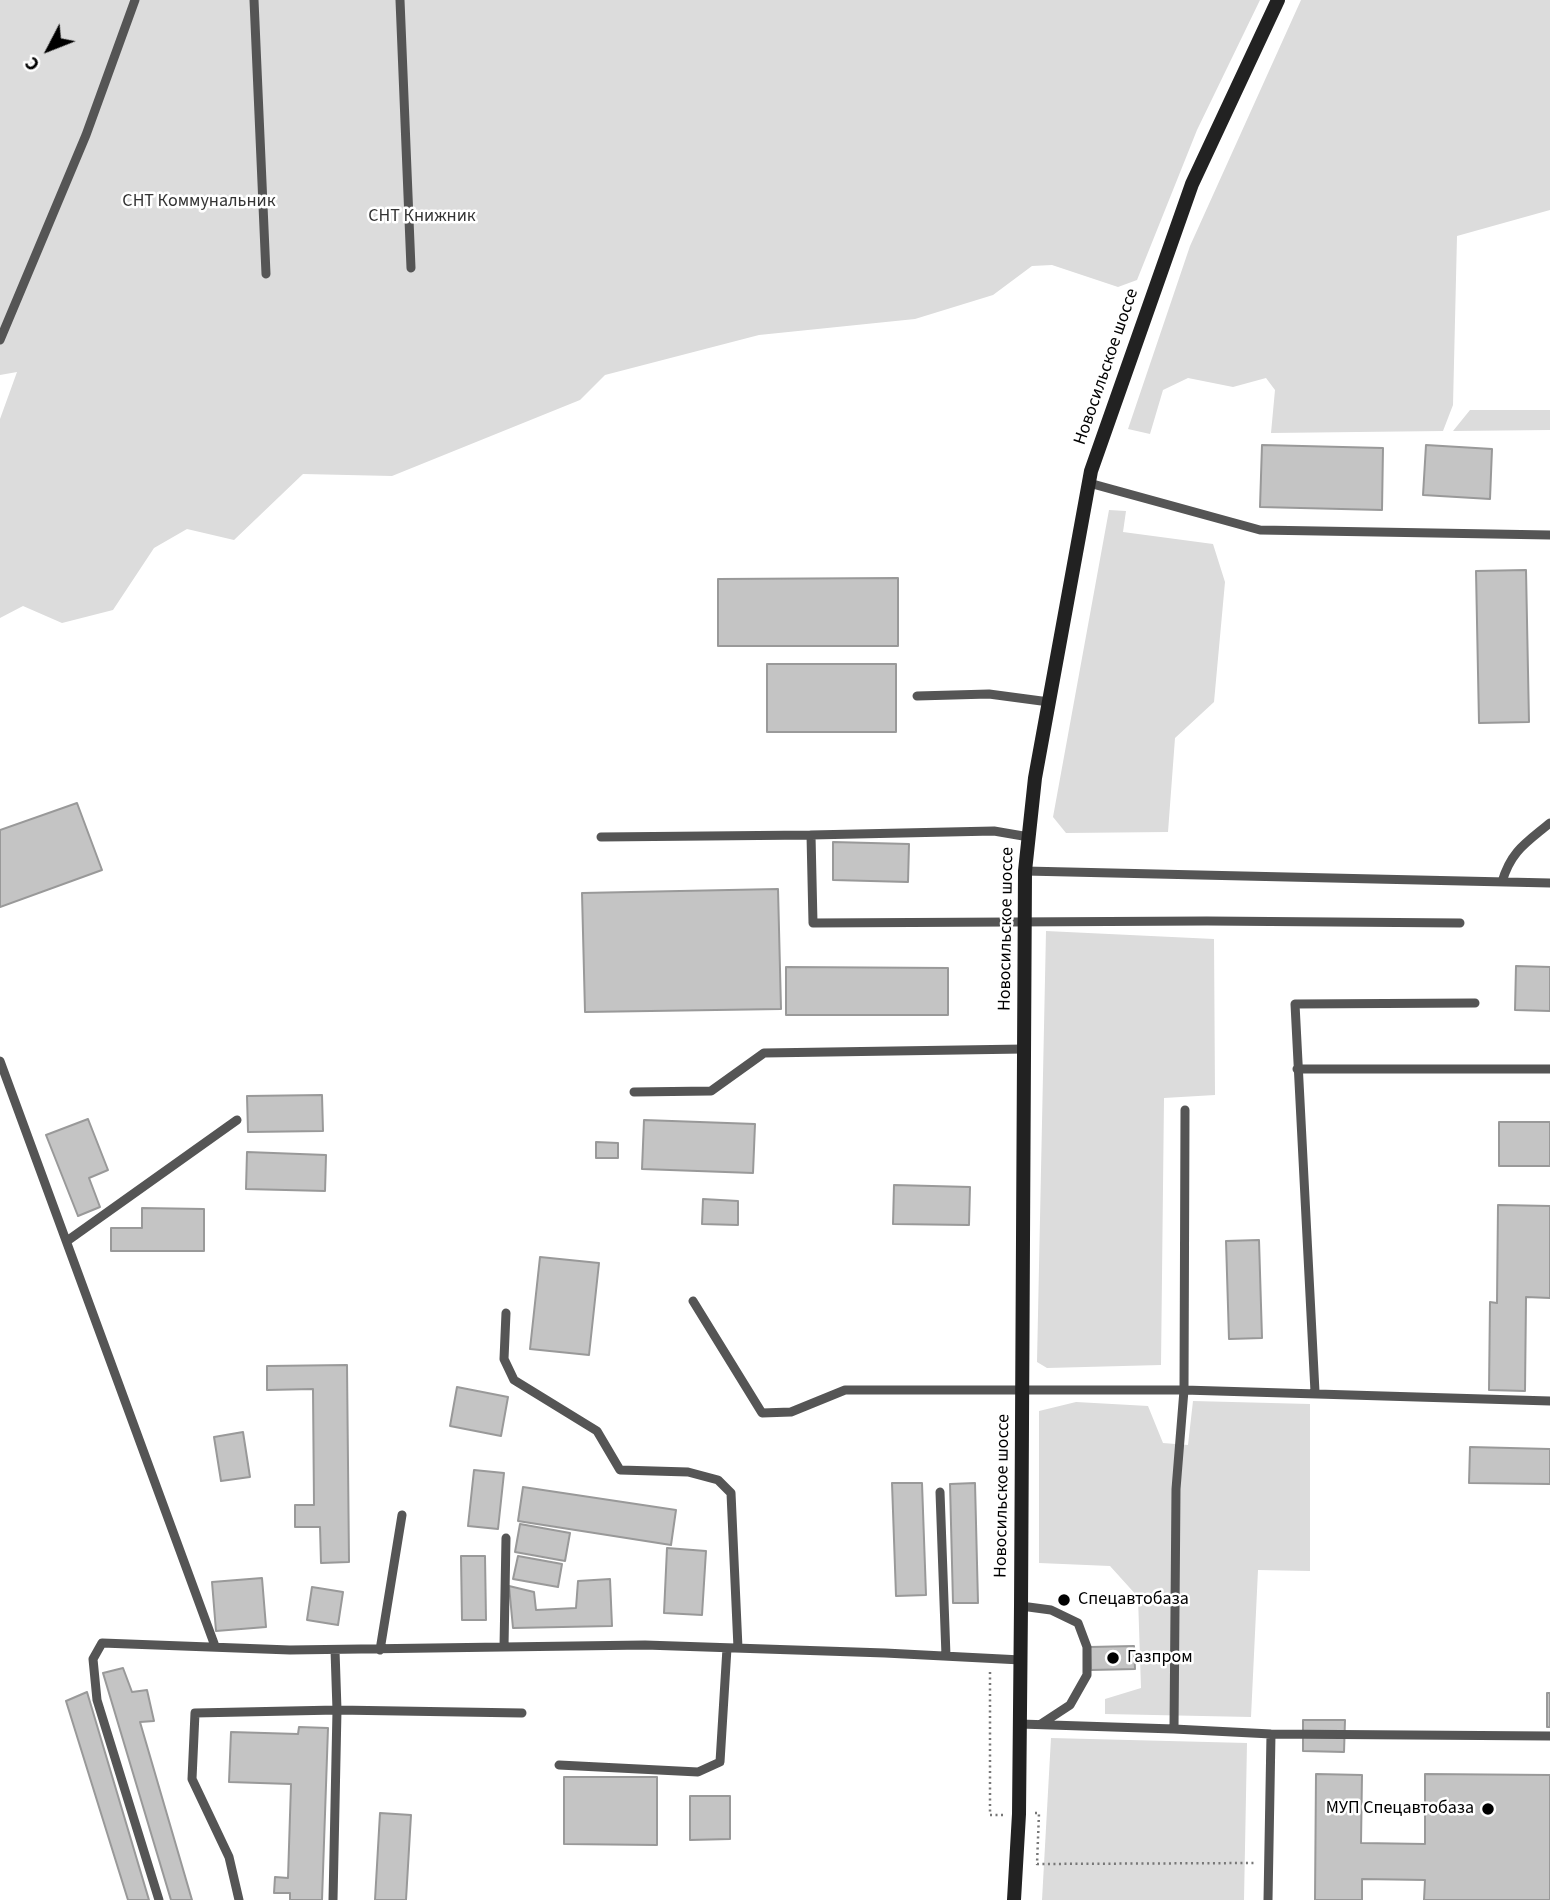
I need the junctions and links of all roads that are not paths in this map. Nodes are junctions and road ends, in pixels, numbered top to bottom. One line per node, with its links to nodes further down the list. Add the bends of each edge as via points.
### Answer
1 (135, 0): 7 (lane, via 86,135)
2 (254, 0): 6 (lane)
3 (400, 0): 5 (lane)
4 (1278, 0): 8 (street, Новосильское шоссе, via 1192,184)
5 (411, 268)
6 (266, 274)
7 (0, 340)
8 (1089, 483): 9 (lane, via 1260,530); 11 (street, Новосильское шоссе)
9 (1550, 535)
10 (917, 696): 11 (lane, via 989,694)
11 (1049, 702): 14 (street, Новосильское шоссе)
12 (1550, 823): 17 (lane, via 1508,862)
13 (811, 835): 14 (lane, via 994,831); 15 (lane); 19 (lane, via 813,923)
14 (1029, 836): 16 (street, Новосильское шоссе)
15 (601, 837)
16 (1026, 871): 17 (lane); 19 (street, Новосильское шоссе)
17 (1502, 882): 18 (lane)
18 (1550, 883)
19 (1025, 923): 20 (lane); 22 (street, Новосильское шоссе)
20 (1460, 923)
21 (1475, 1003): 24 (lane, via 1295,1004)
22 (1024, 1049): 26 (lane, via 764,1053 711,1091); 32 (street, Новосильское шоссе)
23 (0, 1061): 29 (lane)
24 (1297, 1069): 25 (lane); 34 (lane)
25 (1550, 1069)
26 (634, 1093)
27 (1185, 1110): 33 (lane)
28 (237, 1120): 29 (lane)
29 (67, 1241): 40 (lane)
30 (693, 1301): 32 (lane, via 762,1413 791,1412 845,1390)
31 (506, 1313): 43 (lane, via 504,1359 514,1380 597,1431 620,1470 688,1472 719,1480 731,1493)
32 (1023, 1389): 33 (lane); 39 (street, Новосильское шоссе)
33 (1184, 1390): 34 (lane); 52 (lane, via 1176,1489)
34 (1315, 1392): 35 (lane)
35 (1550, 1401)
36 (940, 1492): 46 (lane)
37 (402, 1516): 45 (lane)
38 (506, 1538): 41 (lane)
39 (1021, 1606): 47 (street, Новосильское шоссе); 51 (lane, via 1051,1611 1078,1623 1087,1647 1087,1675 1070,1704)
40 (215, 1646): 44 (lane); 56 (lane, via 102,1643 93,1659 97,1700)
41 (504, 1647): 42 (lane); 45 (lane)
42 (727, 1648): 43 (lane); 55 (lane, via 720,1762 698,1772)
43 (738, 1648): 46 (lane)
44 (335, 1650): 45 (lane); 48 (lane)
45 (380, 1650)
46 (946, 1657): 47 (lane)
47 (1021, 1660): 50 (street, Новосильское шоссе)
48 (337, 1710): 49 (lane); 57 (lane, via 195,1713 192,1779 229,1857); 58 (lane)
49 (522, 1713)
50 (1020, 1724): 51 (lane); 59 (street, Новосильское шоссе)
51 (1041, 1724): 52 (lane)
52 (1174, 1729): 53 (lane)
53 (1270, 1734): 54 (lane); 60 (lane)
54 (1550, 1736)
55 (559, 1765)
56 (159, 1900)
57 (239, 1900)
58 (333, 1900)
59 (1014, 1900)
60 (1268, 1900)

